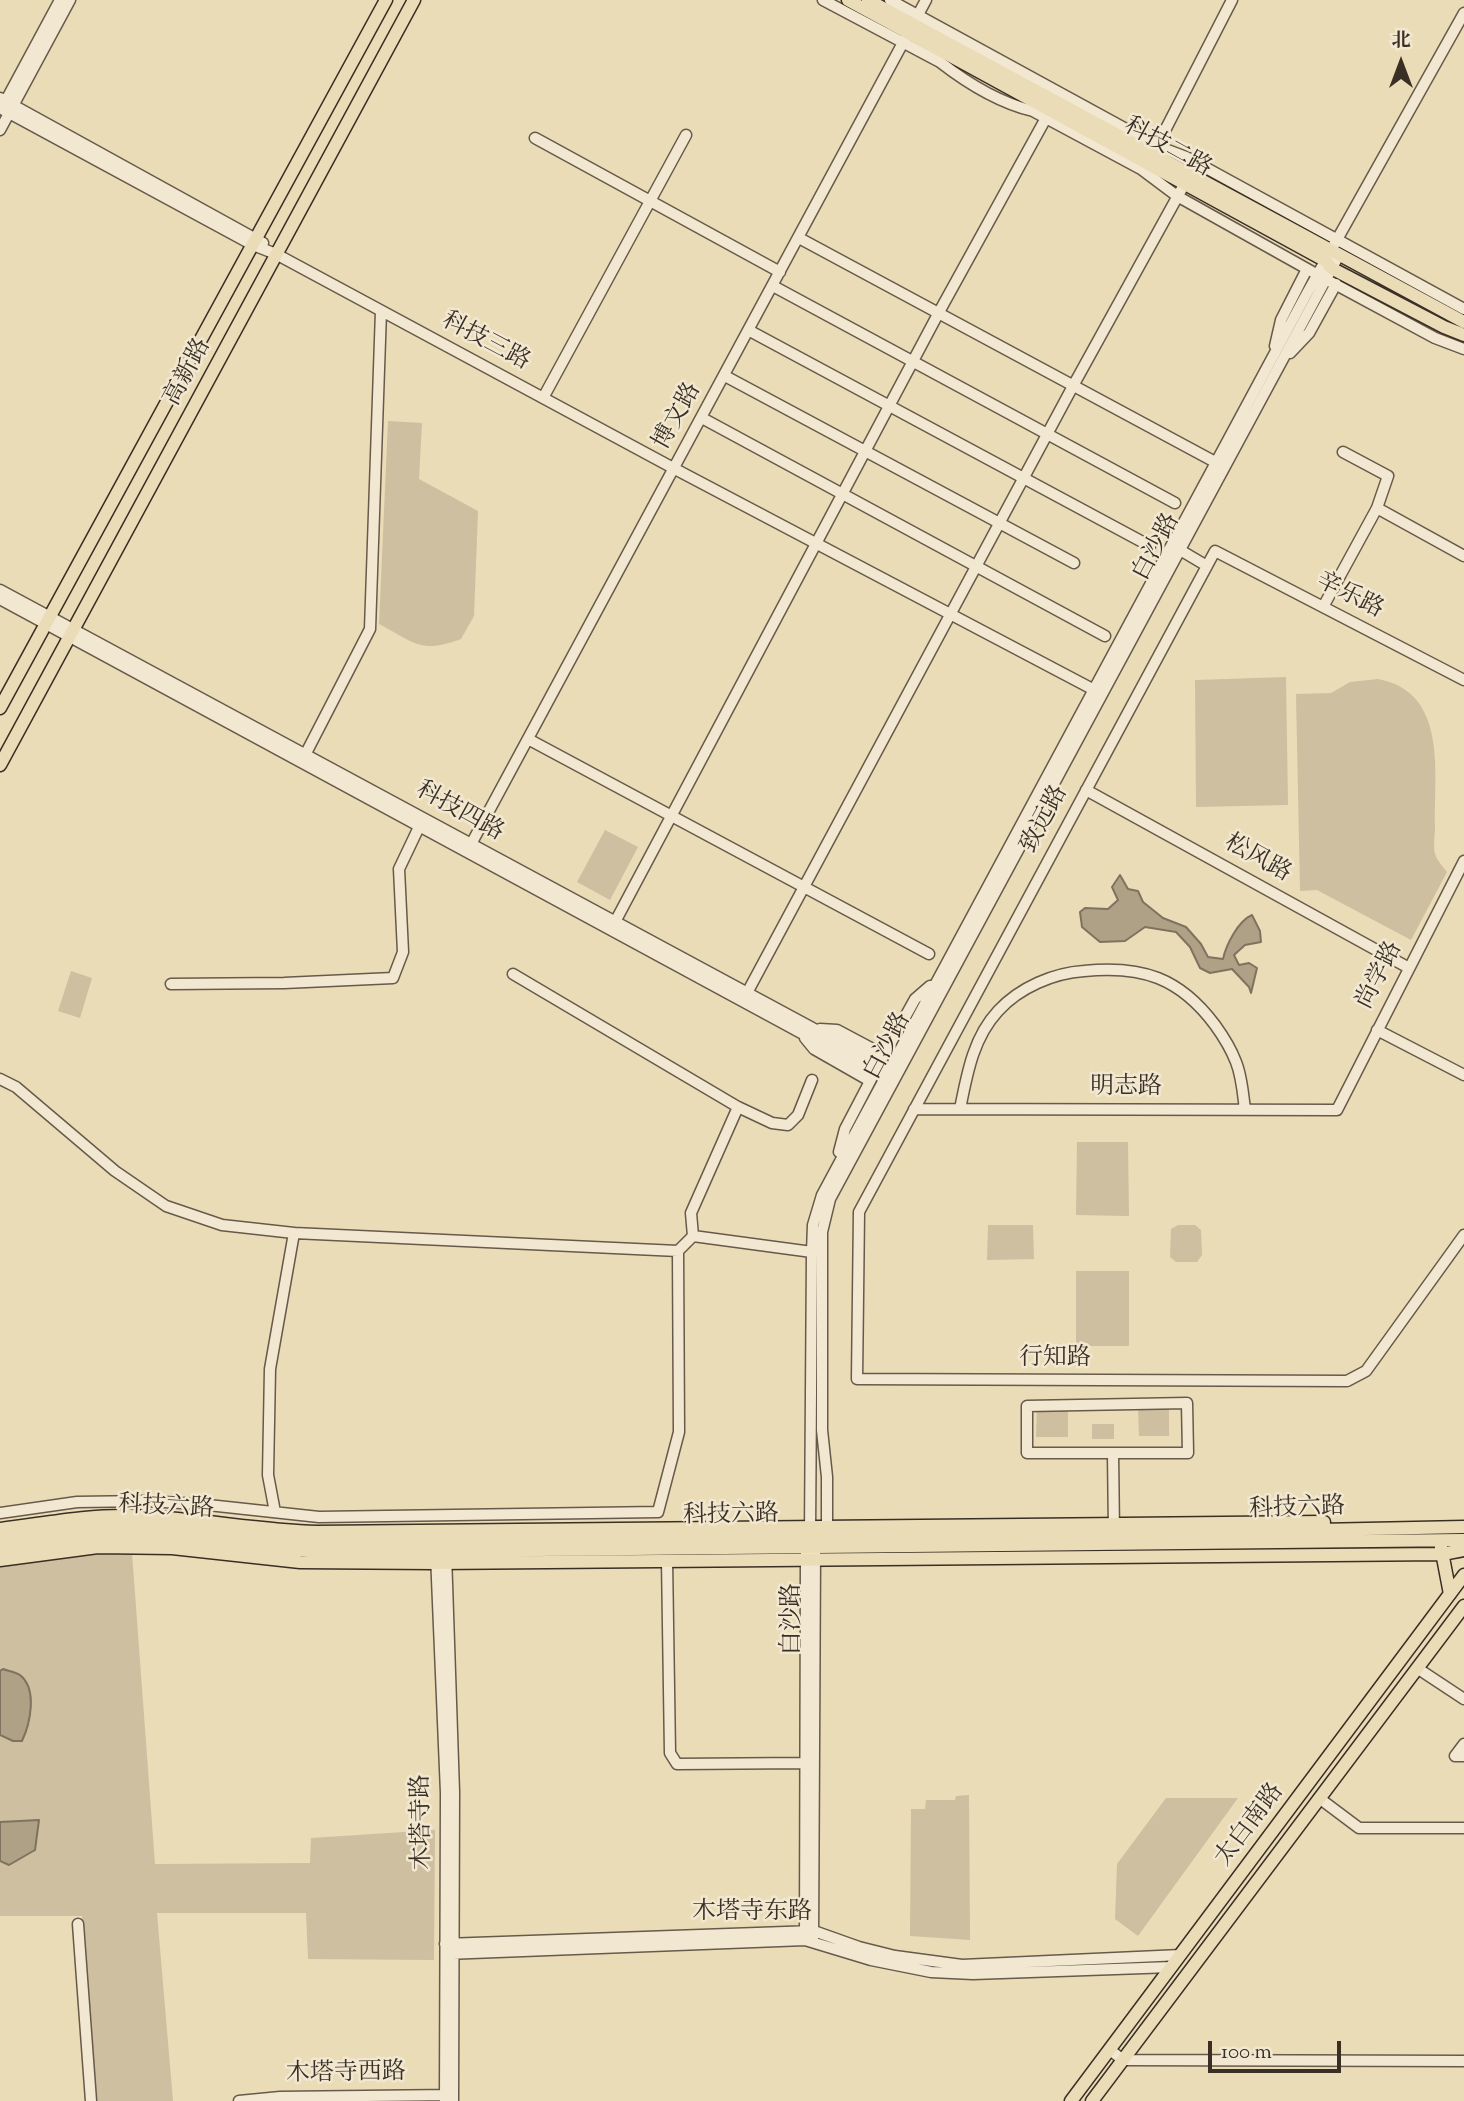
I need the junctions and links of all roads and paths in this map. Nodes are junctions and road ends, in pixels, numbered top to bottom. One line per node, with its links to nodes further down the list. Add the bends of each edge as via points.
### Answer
1 (60, 0): 13 (street)
2 (69, 0): 13 (street)
3 (386, 0): 23 (main road, 高新路)
4 (414, 0): 24 (main road, 高新路)
5 (823, 0): 12 (street)
6 (848, 0): 12 (main road, 科技二路)
7 (868, 0): 12 (main road, 科技二路)
8 (890, 0): 12 (street)
9 (926, 0): 12 (street, 博文路)
10 (1232, 0): 18 (street)
11 (1464, 13): 25 (street)
12 (910, 29): 14 (street, via 1003,100); 18 (street); 19 (main road, 科技二路); 22 (street, 博文路); 25 (main road, 科技二路)
13 (4, 107): 15 (street); 23 (street, 科技三路)
14 (1046, 118): 20 (street, via 1141,169); 31 (street)
15 (0, 130)
16 (686, 135): 21 (street)
17 (535, 138): 21 (street)
18 (1157, 146): 25 (street, via 1186,157)
19 (1185, 183): 20 (street); 25 (main road, 科技二路)
20 (1177, 196): 26 (street); 39 (street)
21 (650, 201): 27 (street); 40 (street)
22 (799, 238): 27 (street, 博文路); 31 (street)
23 (255, 242): 24 (street, 科技三路); 65 (main road, 高新路)
24 (276, 254): 30 (street, 科技三路); 66 (main road, 高新路)
25 (1331, 264): 26 (street); 29 (street); 32 (main road, 科技二路); 34 (main road, 科技二路); 35 (street, via 1435,338); 36 (street, 白沙路); 36 (street, via 1309,333)
26 (1307, 269): 36 (street, via 1281,320)
27 (780, 272): 28 (street, 博文路)
28 (773, 286): 33 (street, 博文路); 37 (street)
29 (1464, 309)
30 (381, 311): 40 (street, 科技三路); 72 (street, via 370,629)
31 (938, 314): 37 (street); 39 (street)
32 (1464, 322)
33 (750, 331): 38 (street, 博文路); 41 (street)
34 (1464, 335)
35 (1464, 349)
36 (1277, 360): 46 (street, 白沙路); 55 (street, 白沙路)
37 (914, 361): 41 (street); 43 (street)
38 (725, 376): 42 (street, 博文路); 44 (street)
39 (1073, 386): 43 (street); 46 (street)
40 (543, 398): 47 (street, 科技三路)
41 (890, 406): 44 (street); 48 (street)
42 (702, 418): 47 (street, 博文路); 49 (street)
43 (1047, 434): 48 (street); 50 (street)
44 (866, 451): 49 (street); 52 (street)
45 (1343, 452): 51 (street, via 1388,476)
46 (1217, 463): 69 (street, 白沙路)
47 (675, 469): 53 (street, 科技三路); 71 (street, 博文路)
48 (1024, 477): 52 (street); 54 (street)
49 (842, 494): 53 (street); 60 (street)
50 (1175, 503)
51 (1377, 508): 57 (street); 63 (street)
52 (999, 522): 58 (street); 60 (street)
53 (816, 542): 64 (street, 科技三路); 75 (street)
54 (1150, 547)
55 (1180, 550): 59 (street); 69 (street, 白沙路)
56 (1215, 551): 59 (street, 致远路); 63 (street, 辛乐路)
57 (1464, 556)
58 (1074, 563)
59 (1207, 566): 74 (street, 致远路)
60 (976, 567): 64 (street); 67 (street)
61 (0, 590): 65 (street, 科技四路)
62 (0, 599): 65 (street, 科技四路)
63 (1322, 607): 68 (street, 辛乐路)
64 (950, 614): 69 (street, 科技三路); 79 (street)
65 (48, 621): 66 (street, 科技四路); 70 (main road, 高新路)
66 (71, 633): 72 (street, 科技四路); 73 (main road, 高新路)
67 (1105, 636)
68 (1464, 680)
69 (1098, 693): 87 (street, 白沙路); 87 (street, 白沙路)
70 (0, 708)
71 (528, 739): 75 (street); 77 (street, 博文路)
72 (304, 757): 76 (street, 科技四路); 77 (street, 科技四路)
73 (0, 765)
74 (1086, 790): 82 (street, 松风路); 92 (street, 致远路)
75 (672, 815): 79 (street); 80 (street)
76 (419, 827): 77 (street, 科技四路); 84 (street, via 399,869 403,952 393,978)
77 (469, 848): 80 (street, 科技四路); 87 (street, 科技四路, via 801,1033)
78 (1464, 861): 82 (street, 尚学路)
79 (804, 888): 81 (street); 85 (street)
80 (615, 922): 85 (street, 科技四路)
81 (929, 954)
82 (1409, 968): 86 (street, 尚学路)
83 (513, 974): 91 (street)
84 (171, 984)
85 (747, 993): 87 (street, 科技四路)
86 (1377, 1030): 88 (street); 95 (street, 尚学路)
87 (884, 1072): 100 (street, 白沙路, via 819,1205); 107 (street, 白沙路, via 830,1199 822,1232)
88 (1464, 1075)
89 (812, 1080): 91 (street, via 798,1115 788,1125 772,1123)
90 (2, 1083): 96 (street, via 16,1087 115,1171 166,1206 222,1225)
91 (738, 1107): 98 (street, via 691,1213)
92 (914, 1109): 93 (street, 明志路); 97 (street, 行知路, via 859,1212 858,1379 1346,1381 1366,1371)
93 (960, 1109): 94 (street, 明志路); 94 (street, via 974,1051 999,1009 1055,976 1098,969 1159,978 1194,999 1236,1062)
94 (1245, 1110): 95 (street, 明志路)
95 (1338, 1110)
96 (294, 1233): 99 (street); 102 (street, via 270,1369 268,1475)
97 (1464, 1235)
98 (693, 1236): 99 (street); 100 (street)
99 (678, 1251): 102 (street, via 679,1432 658,1512 318,1517)
100 (812, 1252): 112 (street, 白沙路)
101 (1113, 1453): 101 (street, via 1188,1453 1187,1403 1027,1405 1027,1452); 108 (street)
102 (275, 1512): 103 (street, via 146,1501 77,1502)
103 (0, 1513)
104 (1464, 1521): 108 (main road)
105 (1464, 1527): 108 (main road, 科技六路)
106 (0, 1530): 112 (main road, via 125,1516 317,1532)
107 (827, 1532): 108 (main road, 科技六路); 112 (main road, 科技六路)
108 (1114, 1535): 110 (main road, 科技六路); 112 (main road, 科技六路)
109 (0, 1540): 115 (main road, 科技六路, via 91,1528 150,1527)
110 (1439, 1540): 111 (main road, 科技六路); 116 (main road)
111 (1464, 1540)
112 (811, 1547): 115 (main road, 科技六路); 116 (main road); 118 (main road); 126 (street, 白沙路); 130 (street, 白沙路)
113 (0, 1549): 115 (main road, 科技六路, via 88,1538 151,1537 305,1551)
114 (1464, 1550): 116 (main road)
115 (441, 1552): 117 (main road, via 300,1562 172,1548 110,1547); 118 (main road); 131 (street, 木塔寺路)
116 (1443, 1554): 120 (main road)
117 (0, 1560)
118 (667, 1560): 126 (street, via 670,1753 677,1764)
119 (1464, 1575): 120 (main road, 太白南路)
120 (1450, 1594): 132 (main road, 太白南路)
121 (1464, 1606): 122 (main road, 太白南路)
122 (1417, 1668): 123 (street); 127 (main road, 太白南路)
123 (1464, 1699)
124 (1464, 1744): 125 (street, via 1455,1756)
125 (1464, 1756)
126 (805, 1763): 130 (street, 白沙路)
127 (1320, 1798): 128 (street, via 1359,1828); 135 (main road, 太白南路)
128 (1464, 1828)
129 (78, 1924): 138 (street)
130 (809, 1936): 131 (street, 木塔寺东路); 132 (street, 木塔寺东路, via 895,1956 962,1965); 133 (street, 木塔寺东路, via 871,1960 931,1972)
131 (450, 1949): 137 (street, 木塔寺路)
132 (1181, 1955): 133 (main road, 太白南路)
133 (1172, 1967): 134 (main road, 太白南路)
134 (1110, 2050): 135 (street); 140 (main road, 太白南路)
135 (1123, 2060): 136 (street); 141 (main road, 太白南路)
136 (1464, 2061)
137 (449, 2098): 139 (street, 木塔寺西路)
138 (91, 2101)
139 (239, 2101)
140 (1071, 2101)
141 (1092, 2101)

